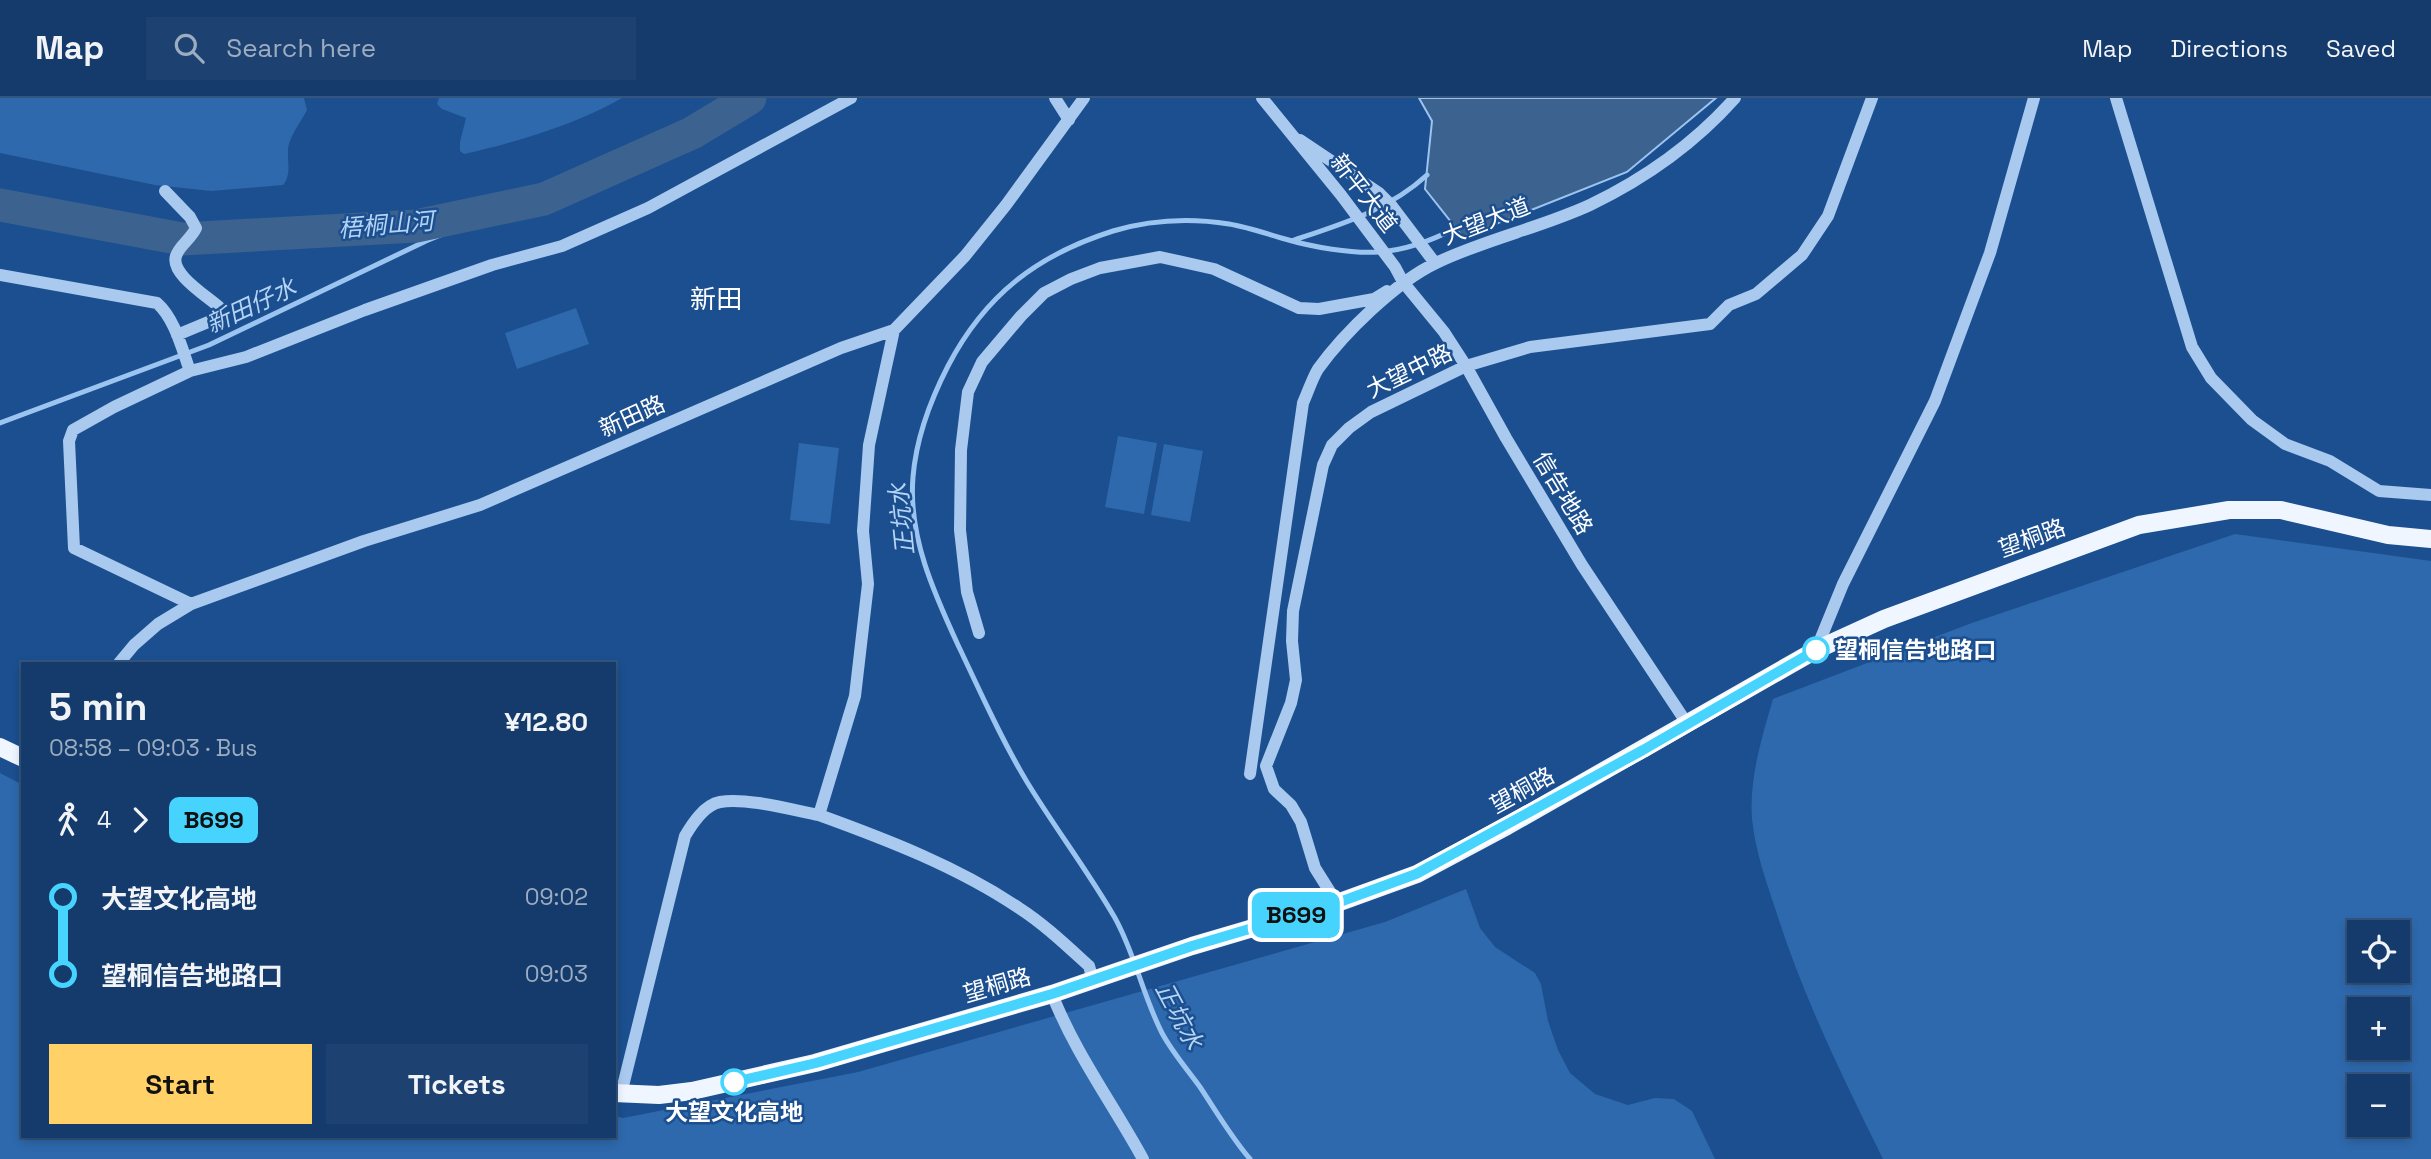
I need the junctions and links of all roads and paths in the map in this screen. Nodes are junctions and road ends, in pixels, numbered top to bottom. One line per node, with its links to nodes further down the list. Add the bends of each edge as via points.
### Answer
1 (851, 98): 18 (street, via 648,208 562,246 479,269 246,358)
2 (1055, 98): 9 (street)
3 (1084, 98): 9 (street, 新田路)
4 (1262, 98): 10 (street, 新平大道)
5 (1735, 98): 12 (street, 大望大道, via 1668,159 1630,184 1588,206)
6 (1872, 98): 17 (street, 大望中路, via 1828,216 1802,255 1756,294 1729,304 1710,324 1530,347)
7 (2034, 98): 23 (street, via 1990,253 1935,401 1843,584)
8 (2116, 98): 19 (street, via 2192,347 2211,378 2252,420 2286,444 2330,461 2379,491)
9 (1069, 120): 15 (street, 新田路, via 965,256)
10 (1288, 132): 12 (street, 新平大道, via 1391,205); 14 (street, 新平大道, via 1341,195)
11 (165, 191): 16 (street, via 196,228 176,255 175,266 220,311 213,320)
12 (1435, 263): 14 (street, 大望大道)
13 (0, 275): 16 (street, via 157,303)
14 (1403, 282): 17 (street, 信告地路); 22 (street, via 1374,299 1299,309 1214,269 1160,257 1100,268 1044,293 982,362 968,392 960,530 967,592); 28 (street, 大望大道, via 1317,370 1303,402)
15 (894, 330): 21 (street, 新田路, via 841,348 480,505 364,541); 29 (street, via 869,445 863,531 868,584 855,696)
16 (177, 335): 18 (street)
17 (1466, 366): 25 (street, 信告地路, via 1582,565); 30 (street, 大望中路, via 1371,412 1332,446 1323,465 1293,611 1294,692 1266,766 1274,789 1291,804 1301,822 1315,869)
18 (190, 371): 21 (street, via 73,430 69,441 74,548)
19 (2431, 495)
20 (2431, 539): 23 (main road, 望桐路, via 2281,510 2229,510 2139,525 1884,619)
21 (191, 604): 24 (street, 新田路, via 158,624)
22 (979, 633)
23 (1816, 650): 25 (main road, 望桐路)
24 (120, 662)
25 (1688, 724): 30 (main road, 望桐路, via 1416,874)
26 (0, 747): 27 (main road)
27 (21, 757)
28 (1250, 774)
29 (819, 815): 31 (street, via 882,837 1021,908 1089,966); 33 (street, via 718,802 694,820 685,836)
30 (1337, 903): 31 (main road, 望桐路)
31 (1093, 979): 32 (main road, 望桐路)
32 (1052, 994): 33 (main road, 望桐路, via 792,1069 692,1091); 34 (street, via 1081,1057)
33 (618, 1094)
34 (1143, 1159)

